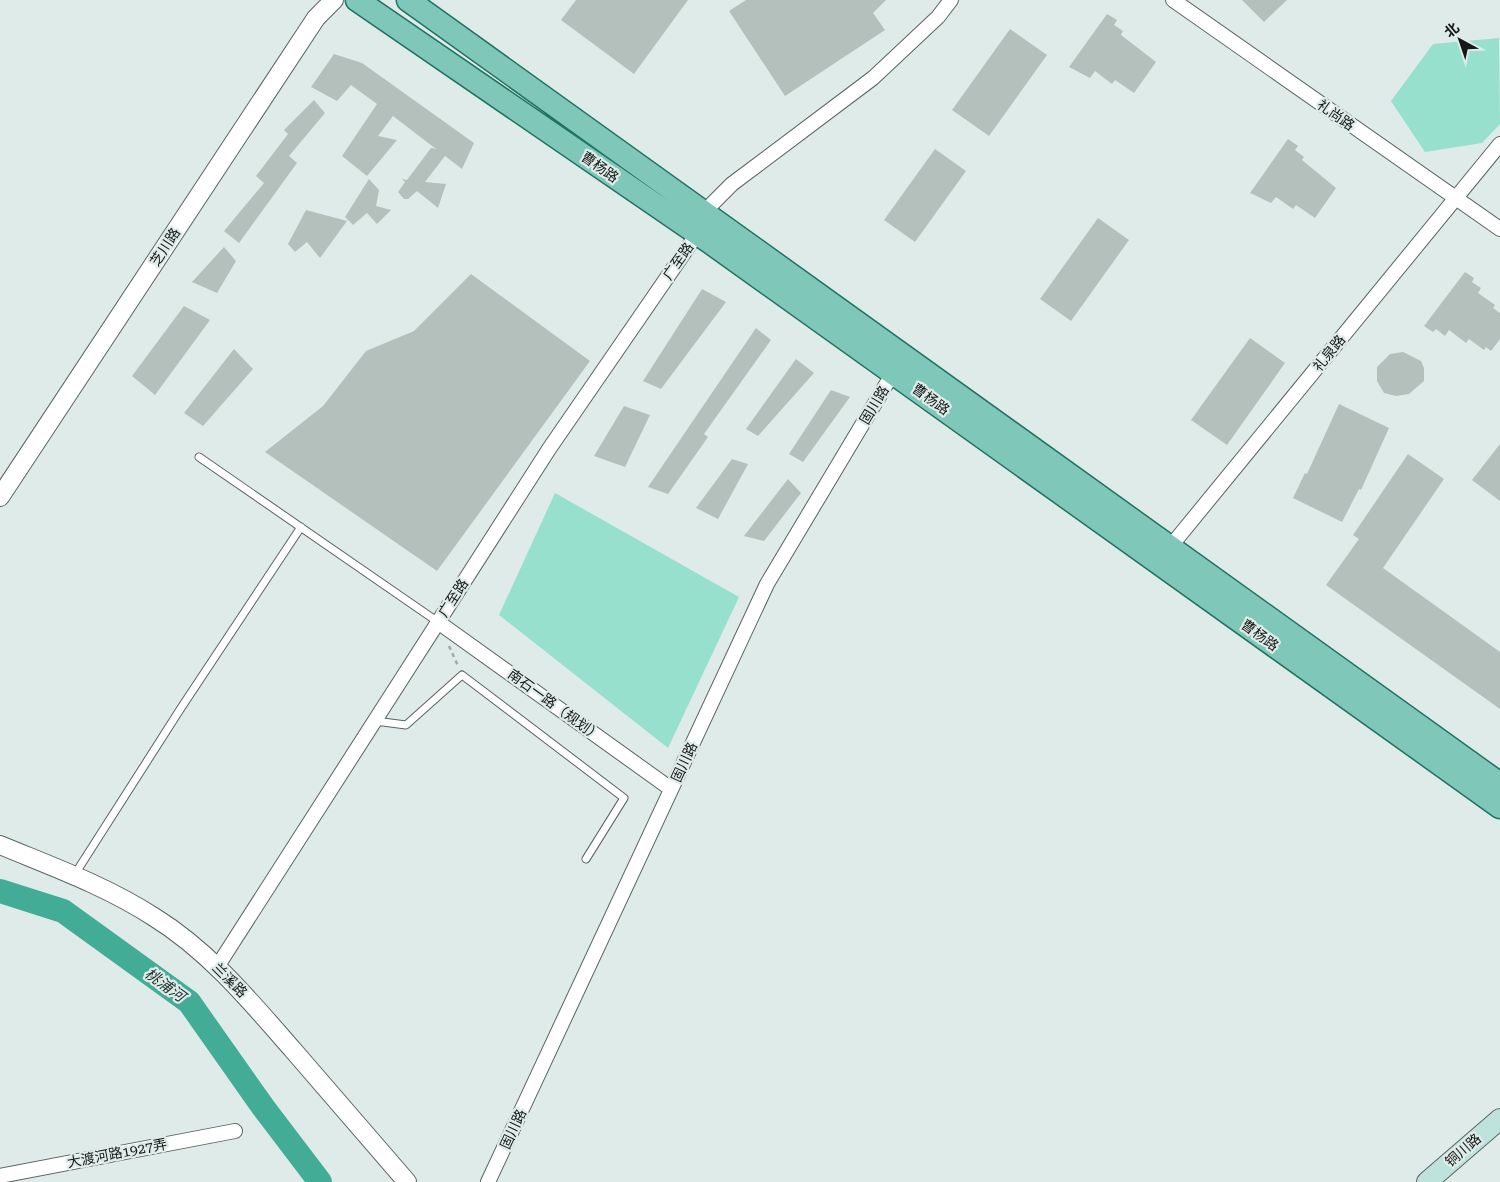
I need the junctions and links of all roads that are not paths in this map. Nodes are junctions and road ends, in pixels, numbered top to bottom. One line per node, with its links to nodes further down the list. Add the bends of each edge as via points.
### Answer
1 (334, 0): 13 (street, 芝川路, via 316,18)
2 (357, 0): 10 (main road, 曹杨路)
3 (408, 0): 8 (main road, 曹杨路)
4 (952, 0): 8 (street, via 873,78 732,184)
5 (1172, 0): 7 (street, 礼尚路)
6 (1500, 144): 7 (street, 礼泉路)
7 (1456, 198): 9 (street, 礼尚路); 15 (street, 礼泉路)
8 (704, 212): 10 (street); 11 (main road, 曹杨路)
9 (1500, 229)
10 (697, 234): 11 (main road, 曹杨路); 16 (street, 广至路, via 549,449)
11 (899, 364): 15 (main road, 曹杨路); 19 (street, 固川路, via 767,584)
12 (199, 457): 14 (lane)
13 (0, 498)
14 (302, 527): 16 (lane); 23 (lane)
15 (1164, 554): 18 (main road, 曹杨路); 20 (main road, 曹杨路)
16 (438, 622): 17 (street, 广至路); 19 (street, 南石一路（规划）)
17 (375, 721): 22 (lane, via 406,725 462,675 624,798); 24 (street, 广至路)
18 (1500, 784)
19 (671, 789): 29 (street, 固川路)
20 (1500, 807)
21 (0, 845): 23 (street, 兰溪路)
22 (586, 859)
23 (75, 874): 24 (street, 兰溪路, via 156,917)
24 (217, 967): 28 (street, 兰溪路)
25 (1500, 1119): 30 (main road, 铜川路)
26 (235, 1131): 27 (street, 大渡河路1927弄)
27 (0, 1176)
28 (407, 1182)
29 (488, 1182)
30 (1427, 1182)

